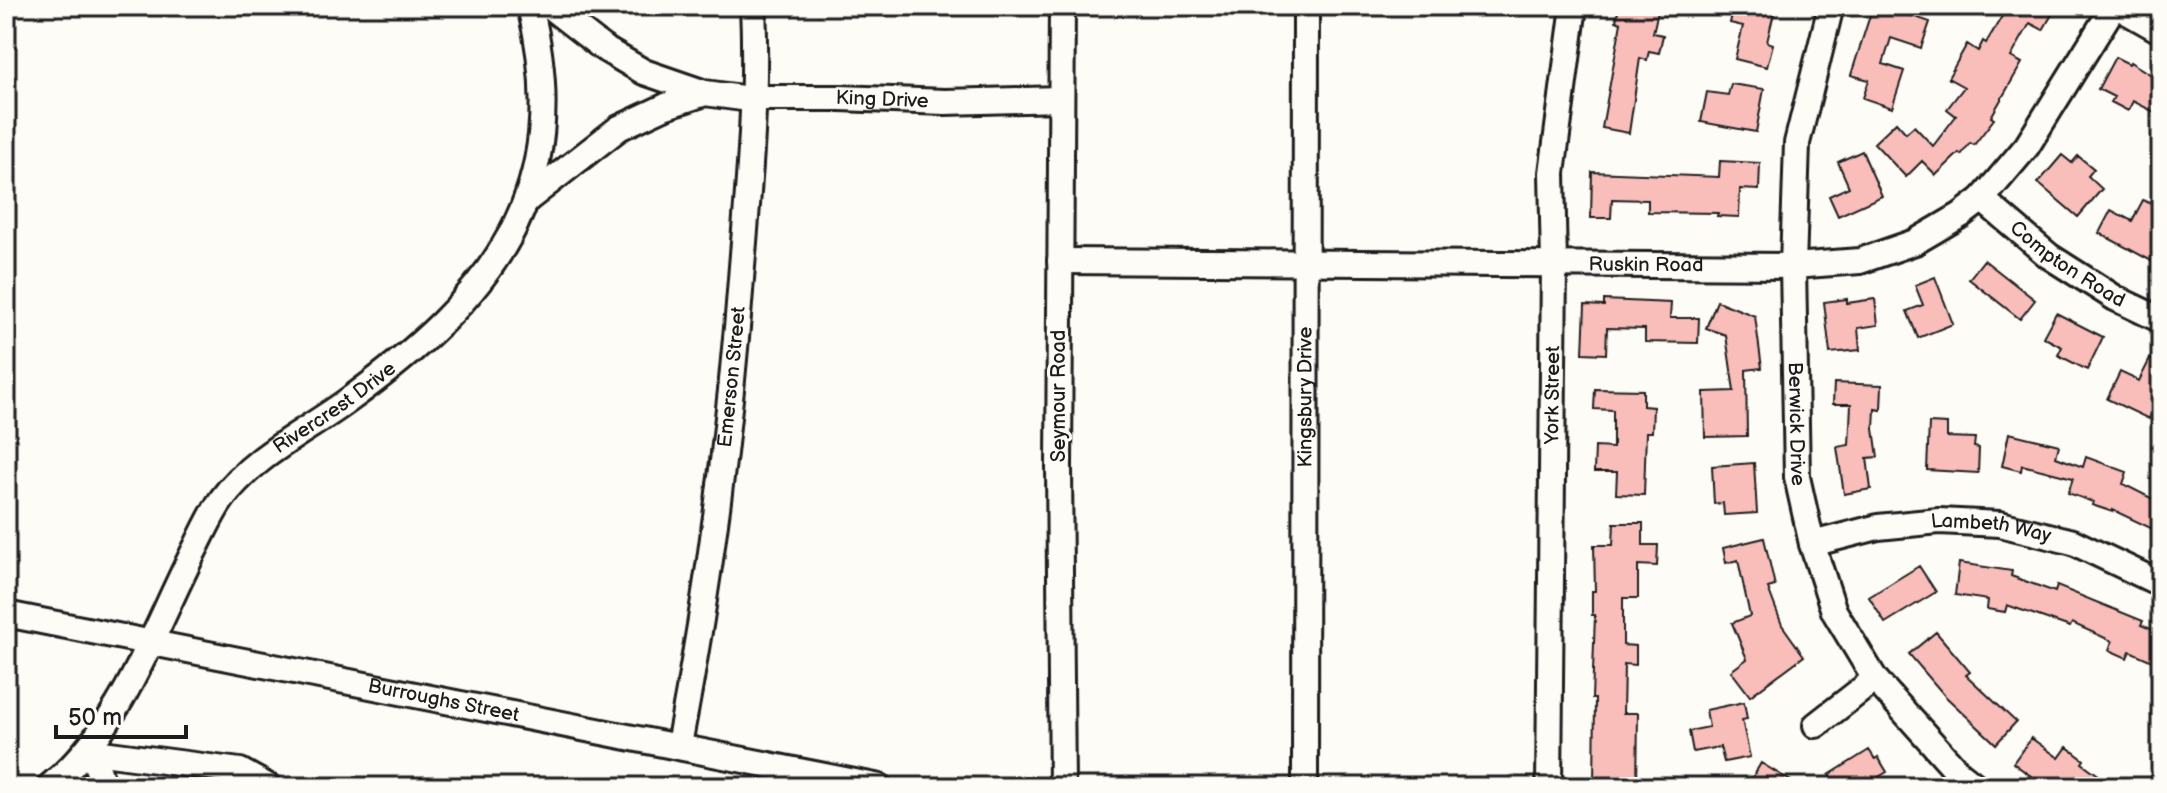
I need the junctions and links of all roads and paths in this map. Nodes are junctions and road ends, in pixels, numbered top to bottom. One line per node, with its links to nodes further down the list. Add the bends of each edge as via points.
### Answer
1 (530, 6): 13 (street, Rivercrest Drive, via 541,64 542,120)
2 (549, 6): 10 (street, King Drive, via 644,72)
3 (753, 6): 11 (street, Emerson Street)
4 (1062, 6): 12 (street, Seymour Road)
5 (1306, 6): 16 (street, Kingsbury Drive)
6 (1574, 6): 17 (street, York Street, via 1552,173)
7 (1831, 6): 18 (street, Berwick Drive, via 1797,143)
8 (2116, 6): 9 (street); 14 (street, Ruskin Road, via 2027,146)
9 (2161, 31)
10 (705, 93): 11 (street, King Drive); 13 (street, King Drive, via 619,128)
11 (753, 98): 12 (street, King Drive); 26 (street, Emerson Street, via 732,381 705,605)
12 (1060, 99): 15 (street, Seymour Road)
13 (528, 199): 23 (street, Rivercrest Drive, via 500,255 456,309 383,374 233,485)
14 (1982, 199): 18 (street, Ruskin Road, via 1915,242 1860,261); 19 (street, Compton Road, via 2049,256)
15 (1060, 261): 16 (street, Ruskin Road); 32 (street, Seymour Road)
16 (1305, 262): 17 (street, Ruskin Road); 33 (street, Kingsbury Drive)
17 (1554, 264): 18 (street, Ruskin Road); 34 (street, York Street)
18 (1793, 266): 20 (street, Berwick Drive, via 1797,477)
19 (2161, 320)
20 (1812, 544): 21 (street, Lambeth Way, via 1878,527 1939,521 2000,524 2073,542); 24 (street, Berwick Drive, via 1834,611)
21 (2161, 584)
22 (6, 614): 23 (street, Burroughs Street)
23 (148, 643): 26 (street, Burroughs Street); 27 (street, Rivercrest Drive, via 113,716)
24 (1875, 679): 25 (street); 35 (street, Berwick Drive)
25 (1816, 725)
26 (679, 745): 31 (street, Burroughs Street)
27 (87, 751): 28 (street, Rivercrest Drive); 29 (street); 30 (street, via 240,771)
28 (49, 787)
29 (104, 787)
30 (269, 787)
31 (880, 787)
32 (1062, 787)
33 (1305, 787)
34 (1549, 787)
35 (1977, 787)

